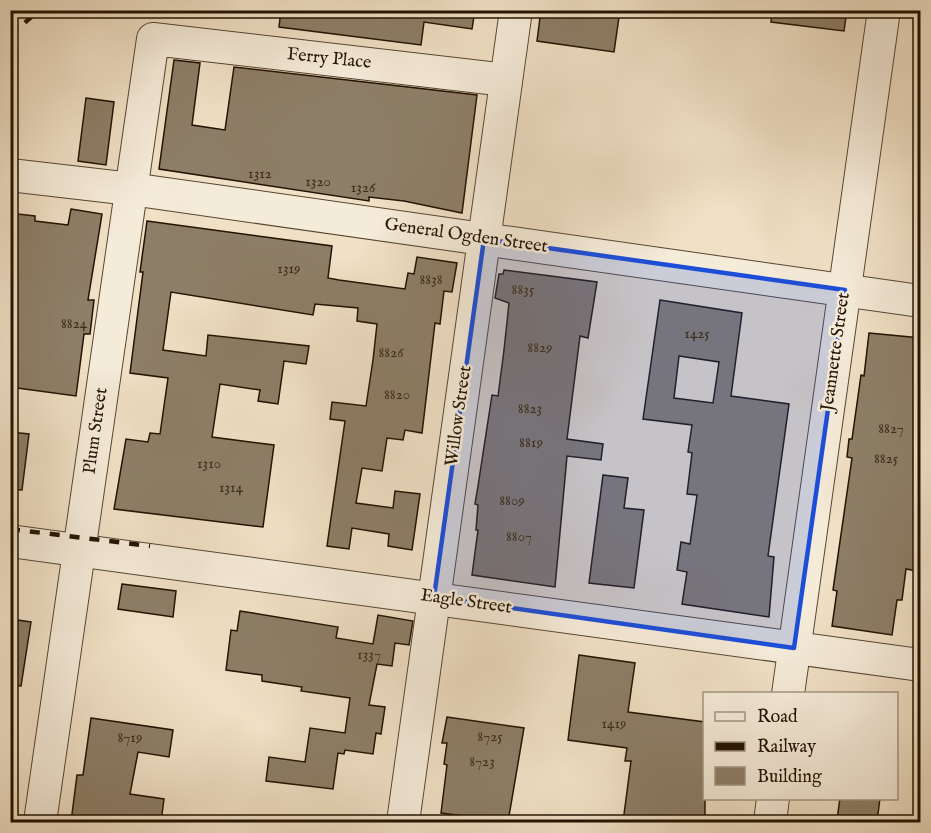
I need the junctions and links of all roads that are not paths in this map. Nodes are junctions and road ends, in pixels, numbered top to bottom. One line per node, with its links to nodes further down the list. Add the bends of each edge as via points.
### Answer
1 (516, 10): 4 (street, Willow Street)
2 (884, 10): 8 (street, Jeannette Street)
3 (153, 39): 4 (street, Ferry Place); 6 (street, Plum Street)
4 (506, 80): 7 (street, Willow Street)
5 (10, 175): 6 (street, General Ogden Street)
6 (131, 189): 7 (street, General Ogden Street); 11 (street, Plum Street)
7 (484, 239): 8 (street, General Ogden Street); 12 (street, Willow Street)
8 (845, 290): 9 (street, General Ogden Street); 13 (street, Jeannette Street)
9 (921, 301)
10 (10, 541): 11 (street, Eagle Street)
11 (79, 549): 12 (street, Eagle Street); 17 (street, Plum Street)
12 (434, 597): 13 (street, Eagle Street); 18 (street, Willow Street)
13 (794, 648): 14 (street, Eagle Street); 15 (street, Jeannette Street)
14 (921, 665)
15 (788, 692)
16 (773, 800): 19 (street)
17 (40, 822)
18 (403, 822)
19 (770, 822)

